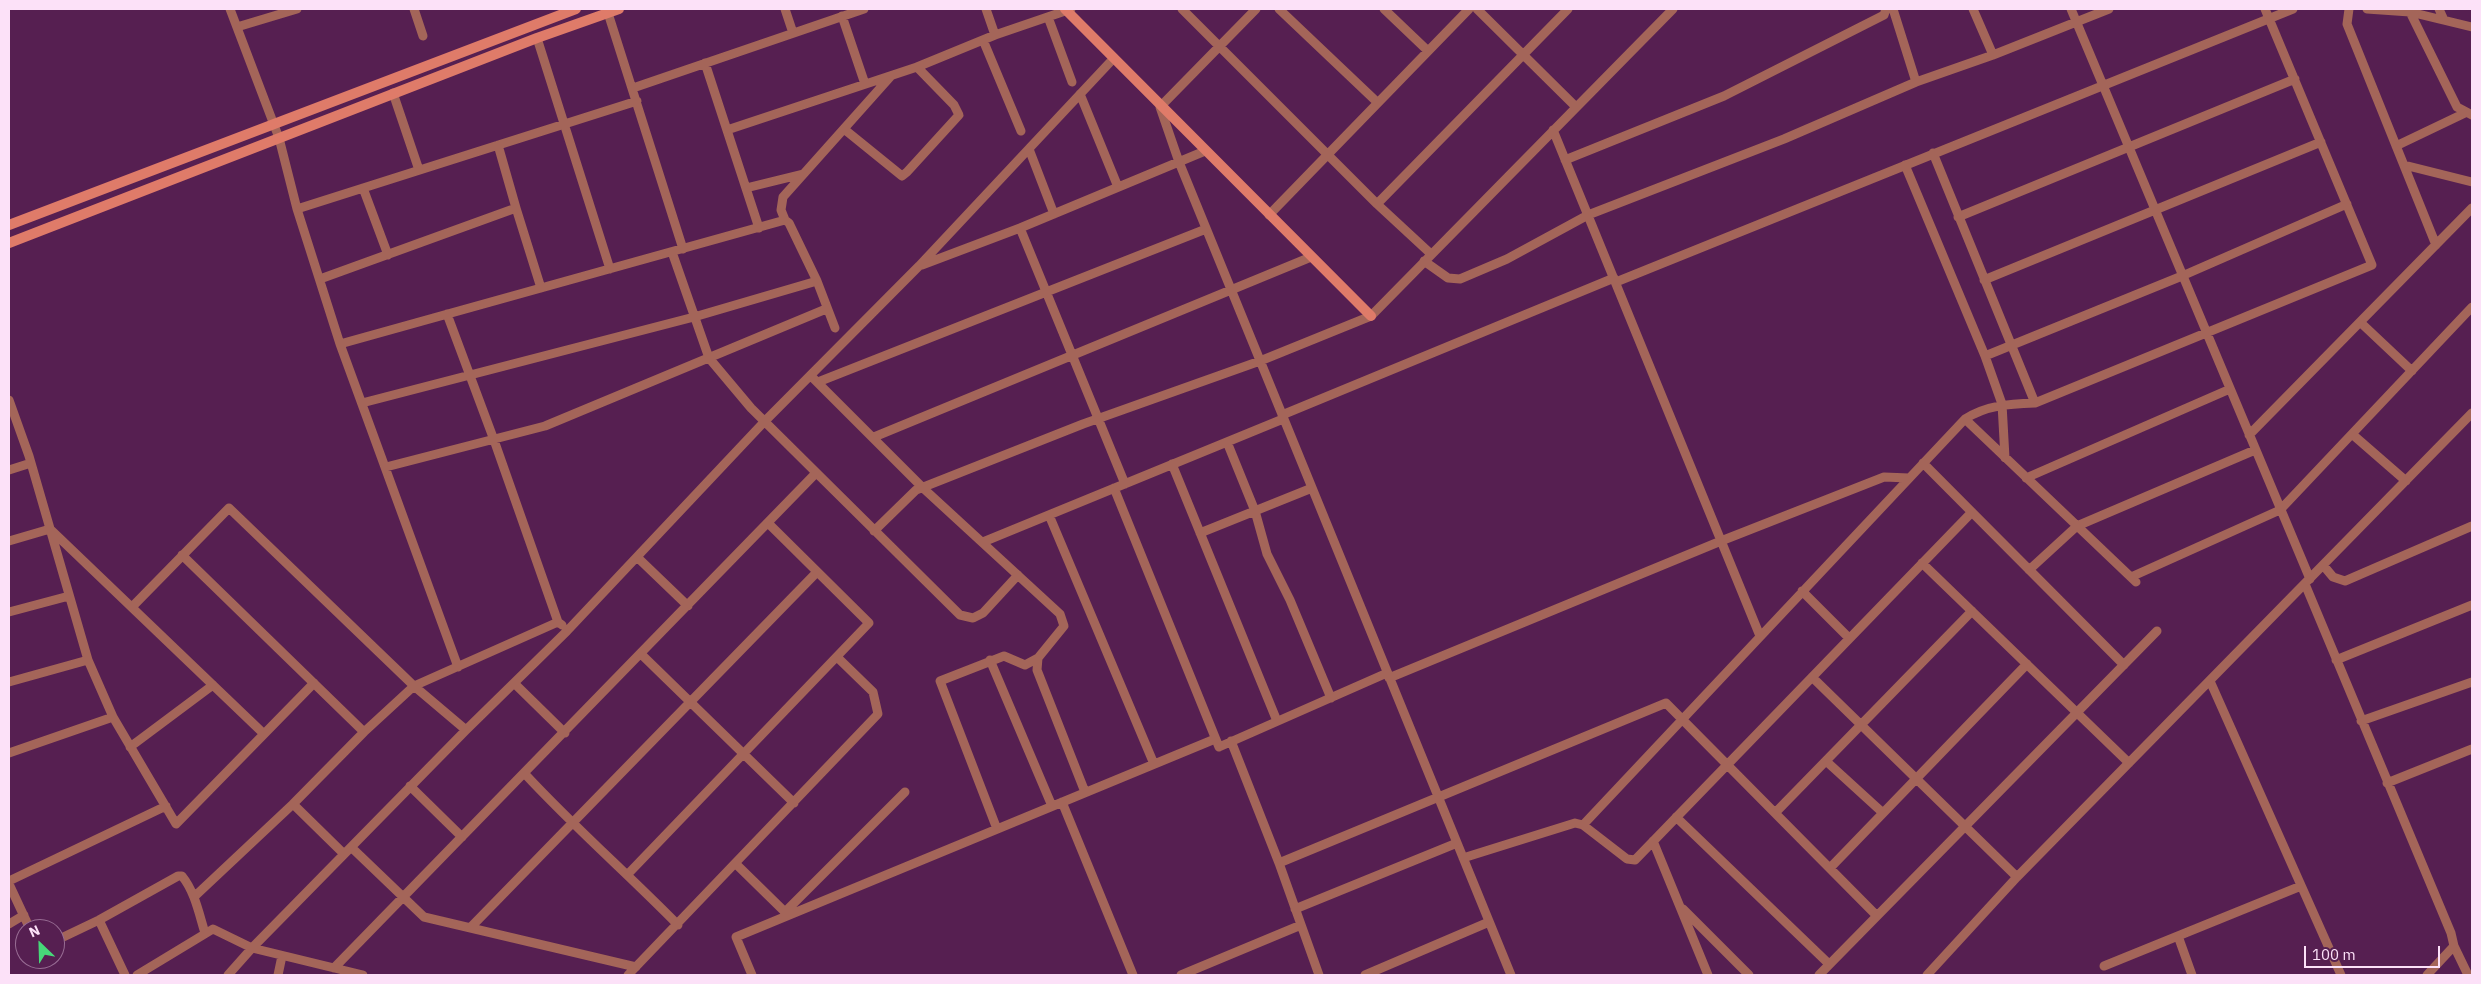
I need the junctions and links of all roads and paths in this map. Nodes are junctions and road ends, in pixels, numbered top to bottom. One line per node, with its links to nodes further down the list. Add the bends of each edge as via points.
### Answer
1 (230, 9): 36 (street)
2 (297, 9): 36 (street)
3 (414, 9): 39 (street)
4 (576, 9): 64 (street)
5 (619, 9): 30 (street)
6 (785, 9): 38 (street)
7 (864, 9): 31 (street)
8 (986, 9): 40 (street)
9 (1182, 9): 43 (street)
10 (1256, 9): 43 (street)
11 (1279, 9): 60 (street)
12 (1384, 9): 44 (street)
13 (1469, 9): 44 (street)
14 (1477, 9): 45 (street)
15 (1568, 9): 45 (street)
16 (1673, 9): 62 (street)
17 (1886, 9): 79 (street, via 1884,15 1724,96)
18 (1894, 9): 53 (street)
19 (1973, 9): 46 (street)
20 (2071, 9): 35 (street)
21 (2109, 9): 35 (street)
22 (2265, 9): 33 (street)
23 (2293, 9): 33 (street)
24 (2349, 9): 73 (street, via 2346,24)
25 (2367, 9): 28 (street)
26 (2439, 9): 34 (street)
27 (1067, 10): 32 (street); 47 (street)
28 (2375, 10): 29 (street)
29 (2410, 12): 34 (street); 63 (street, via 2456,107)
30 (608, 13): 41 (street); 56 (street)
31 (842, 16): 38 (street); 54 (street)
32 (1048, 17): 40 (street); 52 (street)
33 (2269, 18): 51 (street); 55 (street)
34 (2444, 20): 37 (street)
35 (2076, 21): 46 (street); 55 (street)
36 (236, 27): 64 (street)
37 (2472, 27)
38 (793, 33): 48 (street)
39 (423, 36)
40 (995, 36): 42 (street)
41 (537, 38): 57 (street); 65 (street)
42 (983, 40): 49 (street); 69 (street)
43 (1219, 47): 61 (street); 78 (street)
44 (1428, 51): 60 (street)
45 (1523, 54): 62 (street); 89 (street)
46 (1993, 55): 53 (street)
47 (1113, 59): 58 (street); 61 (street)
48 (705, 63): 56 (street); 67 (street)
49 (917, 66): 50 (street); 66 (street, via 959,115 908,172 902,176)
50 (893, 75): 54 (street); 66 (street)
51 (2295, 79): 71 (street); 74 (street)
52 (1072, 82)
53 (1916, 82): 97 (street, via 1784,139)
54 (865, 84): 67 (street)
55 (2103, 84): 74 (street); 77 (street)
56 (633, 88): 59 (street)
57 (393, 94): 70 (street); 83 (street)
58 (1080, 94): 75 (street); 86 (street)
59 (637, 101): 65 (street); 106 (street)
60 (1378, 103): 78 (street)
61 (1160, 107): 76 (street); 80 (street)
62 (1576, 107): 68 (street)
63 (2469, 114): 73 (street)
64 (274, 124): 70 (street); 100 (street)
65 (564, 124): 72 (street); 113 (street)
66 (844, 129): 84 (street)
67 (727, 130): 88 (street)
68 (1554, 130): 79 (street); 108 (street)
69 (1021, 132)
70 (279, 138): 93 (street); 104 (street)
71 (2321, 142): 90 (street); 94 (street)
72 (498, 145): 83 (street); 91 (street)
73 (2396, 146): 82 (street)
74 (2128, 148): 94 (street); 98 (street)
75 (1029, 149): 95 (street); 112 (street)
76 (1205, 151): 80 (street); 96 (street)
77 (1933, 154): 81 (street); 98 (street)
78 (1327, 155): 89 (street); 96 (street)
79 (1565, 160): 97 (street)
80 (1178, 162): 86 (street); 103 (street)
81 (1905, 165): 117 (street); 133 (street)
82 (2404, 166): 85 (street); 105 (street)
83 (419, 170): 87 (street)
84 (804, 174): 88 (street); 99 (street, via 780,203)
85 (2472, 182)
86 (1118, 187): 95 (street)
87 (363, 188): 93 (street); 109 (street)
88 (746, 188): 101 (street)
89 (1377, 204): 108 (street)
90 (2347, 204): 114 (street); 129 (street, via 2372,265)
91 (516, 208): 109 (street); 119 (street)
92 (2472, 208): 105 (street)
93 (297, 209): 115 (street)
94 (2155, 210): 114 (street); 118 (street)
95 (1054, 214): 102 (street)
96 (1269, 215): 110 (street)
97 (1588, 215): 111 (street, via 1507,259 1460,279 1448,278); 117 (street)
98 (1958, 217): 118 (street)
99 (785, 220): 101 (street); 116 (street)
100 (9, 225)
101 (758, 228): 106 (street)
102 (1020, 228): 112 (street); 121 (street)
103 (1206, 229): 120 (street); 121 (street)
104 (9, 243)
105 (2436, 245): 127 (street)
106 (683, 249): 107 (street)
107 (672, 252): 113 (street); 126 (street)
108 (1431, 254): 111 (street)
109 (388, 255): 115 (street)
110 (1311, 257): 120 (street); 125 (street)
111 (1424, 262): 125 (street)
112 (919, 266): 138 (street)
113 (610, 269): 119 (street)
114 (2182, 276): 129 (street); 131 (street)
115 (320, 279): 130 (street)
116 (817, 280): 123 (street); 126 (street)
117 (1615, 280): 145 (street); 179 (street)
118 (1984, 280): 131 (street)
119 (541, 288): 124 (street)
120 (1231, 291): 132 (street); 135 (street)
121 (1046, 293): 132 (street); 138 (street)
122 (2472, 307): 136 (street)
123 (826, 309): 128 (street); 134 (street)
124 (447, 314): 130 (street); 137 (street)
125 (1371, 316): 135 (street)
126 (694, 317): 134 (street); 137 (street)
127 (2360, 322): 136 (street); 150 (street)
128 (835, 328)
129 (2206, 333): 139 (street); 143 (street)
130 (340, 344): 141 (street)
131 (2011, 344): 133 (street); 143 (street)
132 (1072, 355): 146 (street); 151 (street)
133 (1985, 356): 142 (street)
134 (709, 358): 148 (street); 152 (street, via 545,426)
135 (1260, 361): 145 (street); 146 (street)
136 (2412, 371): 149 (street)
137 (470, 375): 141 (street); 152 (street)
138 (814, 379): 148 (street); 151 (street)
139 (2230, 389): 150 (street); 163 (street)
140 (9, 400): 156 (street)
141 (362, 403): 159 (street)
142 (2002, 404): 143 (street); 147 (street, via 1978,410); 155 (street)
143 (2035, 404)
144 (2472, 413): 164 (street)
145 (1283, 417): 153 (street); 168 (street)
146 (1098, 419): 165 (street); 166 (street)
147 (1965, 419): 155 (street); 158 (street)
148 (764, 422): 161 (street); 183 (street)
149 (2352, 434): 164 (street); 169 (street)
150 (2249, 435): 154 (street)
151 (874, 437): 166 (street)
152 (494, 440): 159 (street); 197 (street)
153 (1227, 442): 157 (street); 170 (street)
154 (2255, 450): 169 (street); 174 (street)
155 (2005, 458): 163 (street)
156 (31, 463): 160 (street); 176 (street)
157 (1172, 464): 165 (street); 178 (street)
158 (1923, 464): 162 (street); 171 (street)
159 (386, 467): 210 (street)
160 (9, 470)
161 (816, 474): 173 (street); 177 (street)
162 (1909, 478): 179 (street, via 1884,477); 190 (street)
163 (2026, 478): 174 (street)
164 (2406, 481): 185 (street)
165 (1125, 484): 167 (street)
166 (923, 488): 177 (street, via 916,490); 181 (street)
167 (1114, 488): 172 (street); 232 (street)
168 (1312, 488): 170 (street); 211 (street)
169 (2280, 510): 174 (street, via 2133,579); 189 (street)
170 (1255, 511): 178 (street); 220 (street, via 1268,554)
171 (1972, 512): 184 (street); 186 (street)
172 (1049, 515): 181 (street); 240 (street)
173 (768, 523): 187 (street); 193 (street)
174 (2077, 526): 186 (street)
175 (2472, 526): 185 (street, via 2345,581 2333,577)
176 (50, 529): 180 (street); 191 (street); 194 (street)
177 (874, 531): 188 (street, via 960,615 974,618 983,613)
178 (1200, 533): 225 (street)
179 (1721, 540): 200 (street); 211 (street)
180 (9, 541)
181 (983, 542): 188 (street)
182 (182, 556): 194 (street); 216 (street); 219 (street, via 229,508)
183 (637, 557): 193 (street); 198 (street)
184 (1922, 563): 196 (street); 201 (street)
185 (2323, 565): 189 (street)
186 (2029, 570): 209 (street)
187 (817, 572): 203 (street, via 869,623); 221 (street)
188 (1018, 575): 204 (street, via 1060,614 1064,626)
189 (2307, 581): 207 (street); 213 (street)
190 (1802, 591): 200 (street); 201 (street)
191 (69, 596): 195 (street); 205 (street)
192 (2472, 605): 207 (street)
193 (688, 606): 202 (street)
194 (132, 607): 218 (street)
195 (9, 612)
196 (1972, 612): 208 (street); 227 (street)
197 (558, 622): 198 (street); 210 (street)
198 (568, 630): 217 (street)
199 (2157, 631): 209 (street)
200 (1760, 636): 224 (street)
201 (1849, 638): 212 (street)
202 (641, 654): 221 (street); 230 (street)
203 (837, 656): 237 (street); 250 (street, via 873,692 878,714)
204 (1038, 658): 206 (street, via 1025,665 1004,656); 247 (street, via 1036,670)
205 (88, 660): 214 (street); 223 (street)
206 (990, 660): 253 (street); 260 (street, via 940,681)
207 (2336, 660): 226 (street)
208 (2027, 664): 222 (street); 243 (street)
209 (2124, 665): 222 (street)
210 (458, 667): 219 (street)
211 (1388, 676): 220 (street); 248 (street)
212 (1812, 677): 227 (street); 241 (street)
213 (2210, 681): 239 (street); 273 (street)
214 (9, 682)
215 (2472, 682): 226 (street)
216 (314, 683): 229 (street); 231 (street)
217 (514, 683): 228 (street); 230 (street)
218 (213, 685): 231 (street); 234 (street)
219 (414, 686): 228 (street); 229 (street)
220 (1330, 698): 225 (street)
221 (690, 702): 237 (street); 257 (street)
222 (2077, 712): 239 (street); 259 (street)
223 (114, 717): 234 (street); 236 (street)
224 (1681, 719): 241 (street); 248 (street, via 1666,703); 258 (street)
225 (1277, 721): 233 (street)
226 (2362, 721): 244 (street)
227 (1860, 726): 238 (street); 243 (street)
228 (466, 730): 245 (street)
229 (364, 732): 251 (street)
230 (565, 733): 242 (street)
231 (264, 734): 252 (street, via 176,824)
232 (1215, 738): 233 (street, via 1219,747); 240 (street)
233 (1231, 741): 267 (street)
234 (130, 747): 252 (street)
235 (2472, 749): 244 (street)
236 (9, 753)
237 (743, 754): 250 (street); 270 (street)
238 (1826, 761): 254 (street); 255 (street)
239 (2129, 763): 271 (street)
240 (1154, 764): 247 (street)
241 (1727, 765): 254 (street); 256 (street)
242 (525, 774): 257 (street); 261 (street)
243 (1916, 779): 255 (street); 259 (street)
244 (2387, 783): 290 (street)
245 (410, 786): 261 (street); 264 (street)
246 (905, 792): 268 (street, via 785,912)
247 (1085, 792): 249 (street)
248 (1438, 797): 263 (street); 267 (street)
249 (1062, 802): 253 (street); 304 (street)
250 (794, 803): 268 (street)
251 (293, 804): 265 (street); 274 (street)
252 (166, 806): 272 (street)
253 (1052, 806): 260 (street)
254 (1775, 813): 269 (street)
255 (1883, 813): 269 (street)
256 (1676, 817): 262 (street); 293 (street)
257 (572, 824): 270 (street); 286 (street)
258 (1584, 825): 262 (street, via 1627,859 1634,860); 266 (street, via 1575,823)
259 (1966, 826): 271 (street); 279 (street)
260 (997, 829): 303 (street, via 736,937)
261 (462, 836): 275 (street)
262 (1653, 841): 276 (street)
263 (1457, 844): 266 (street); 277 (street)
264 (351, 847): 265 (street); 275 (street)
265 (344, 854): 291 (street)
266 (1463, 858): 282 (street)
267 (1279, 863): 277 (street)
268 (736, 864): 284 (street)
269 (1830, 868): 279 (street)
270 (628, 874): 284 (street)
271 (2017, 877): 312 (street)
272 (9, 883): 278 (street)
273 (2301, 886): 289 (street); 314 (street)
274 (194, 897): 281 (street, via 185,879 178,876); 287 (street)
275 (403, 897): 286 (street, via 424,917); 296 (street)
276 (1679, 906): 309 (street); 310 (street)
277 (1295, 909): 285 (street)
278 (24, 915): 280 (street); 283 (street)
279 (1878, 916): 293 (street)
280 (26, 919)
281 (98, 920): 288 (street); 297 (street)
282 (1489, 922): 307 (street); 308 (street)
283 (9, 924)
284 (678, 925): 295 (street)
285 (1301, 925): 305 (street); 306 (street)
286 (471, 927): 295 (street)
287 (205, 933): 291 (street, via 213,929); 298 (street)
288 (65, 936)
289 (2178, 936): 294 (street); 313 (street)
290 (2454, 946): 315 (street); 316 (street)
291 (252, 948): 292 (street); 299 (street)
292 (282, 956): 296 (street); 300 (street)
293 (1829, 964): 311 (street)
294 (2104, 966)
295 (636, 967): 302 (street)
296 (334, 968): 301 (street)
297 (125, 975)
298 (137, 975)
299 (228, 975)
300 (278, 975)
301 (363, 975)
302 (628, 975)
303 (752, 975)
304 (1133, 975)
305 (1181, 975)
306 (1319, 975)
307 (1365, 975)
308 (1511, 975)
309 (1708, 975)
310 (1749, 975)
311 (1819, 975)
312 (1927, 975)
313 (2192, 975)
314 (2341, 975)
315 (2427, 975)
316 (2468, 975)

